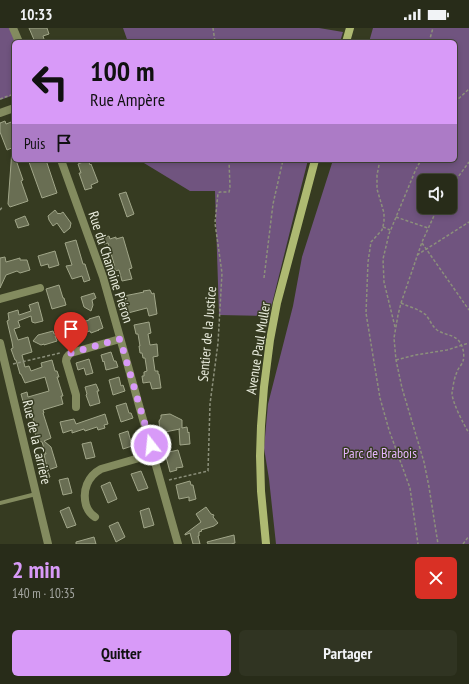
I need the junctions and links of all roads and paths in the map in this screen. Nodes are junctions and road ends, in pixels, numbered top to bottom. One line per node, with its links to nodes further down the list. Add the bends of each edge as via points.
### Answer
1 (13, 28): 5 (street)
2 (213, 28): 6 (path)
3 (350, 28): 7 (main road)
4 (433, 28): 8 (path)
5 (18, 40)
6 (215, 40)
7 (347, 40)
8 (430, 40)
9 (469, 89): 12 (path)
10 (12, 95): 11 (path)
11 (0, 99)
12 (457, 100)
13 (12, 109): 14 (street)
14 (0, 113)
15 (62, 162): 40 (street, Rue du Chanoine Piéron, via 97,259)
16 (229, 162): 50 (path, Sentier de la Justice, via 230,188 228,192 218,193 216,223 222,273 218,343 210,404 208,471)
17 (283, 162): 34 (path, via 273,204)
18 (314, 162): 57 (main road, Avenue Paul Muller, via 277,304 265,379 260,456)
19 (380, 162): 28 (path, via 377,189 384,213)
20 (420, 162): 26 (path)
21 (469, 162): 22 (path)
22 (457, 178)
23 (3, 206): 24 (path)
24 (0, 210)
25 (435, 214): 29 (path)
26 (396, 217): 29 (path); 30 (path)
27 (469, 222): 32 (path)
28 (383, 227): 30 (path); 58 (path, via 371,242 366,313 380,398 410,488)
29 (428, 228): 31 (path)
30 (391, 230): 39 (path, via 383,259 384,282)
31 (422, 242): 32 (path); 33 (path)
32 (427, 249): 33 (path); 38 (path)
33 (417, 254): 37 (path)
34 (264, 278)
35 (40, 288): 36 (street)
36 (0, 299)
37 (401, 303): 39 (path); 42 (path, via 422,312 436,329 455,337)
38 (469, 310)
39 (396, 329): 45 (path)
40 (120, 339): 44 (street, via 71,353); 49 (street, Rue du Chanoine Piéron)
41 (469, 343): 42 (path)
42 (462, 345): 45 (path); 48 (path, via 463,361 455,377 452,394 455,406)
43 (0, 346): 46 (street, Rue de la Carrière)
44 (67, 357): 46 (path, via 59,352); 47 (street, via 76,395)
45 (396, 360): 59 (path, via 424,462)
46 (6, 366): 51 (street, Rue de la Carrière)
47 (76, 407)
48 (469, 433)
49 (153, 454): 50 (street, Rue du Chanoine Piéron); 53 (street, via 101,469 91,478 85,489 85,501 88,512)
50 (161, 482): 56 (street, Rue du Chanoine Piéron)
51 (36, 494): 52 (lane); 55 (street, Rue de la Carrière)
52 (0, 503)
53 (96, 517)
54 (469, 536): 60 (path)
55 (48, 544)
56 (178, 544)
57 (266, 544)
58 (418, 544)
59 (438, 544)
60 (463, 544)

